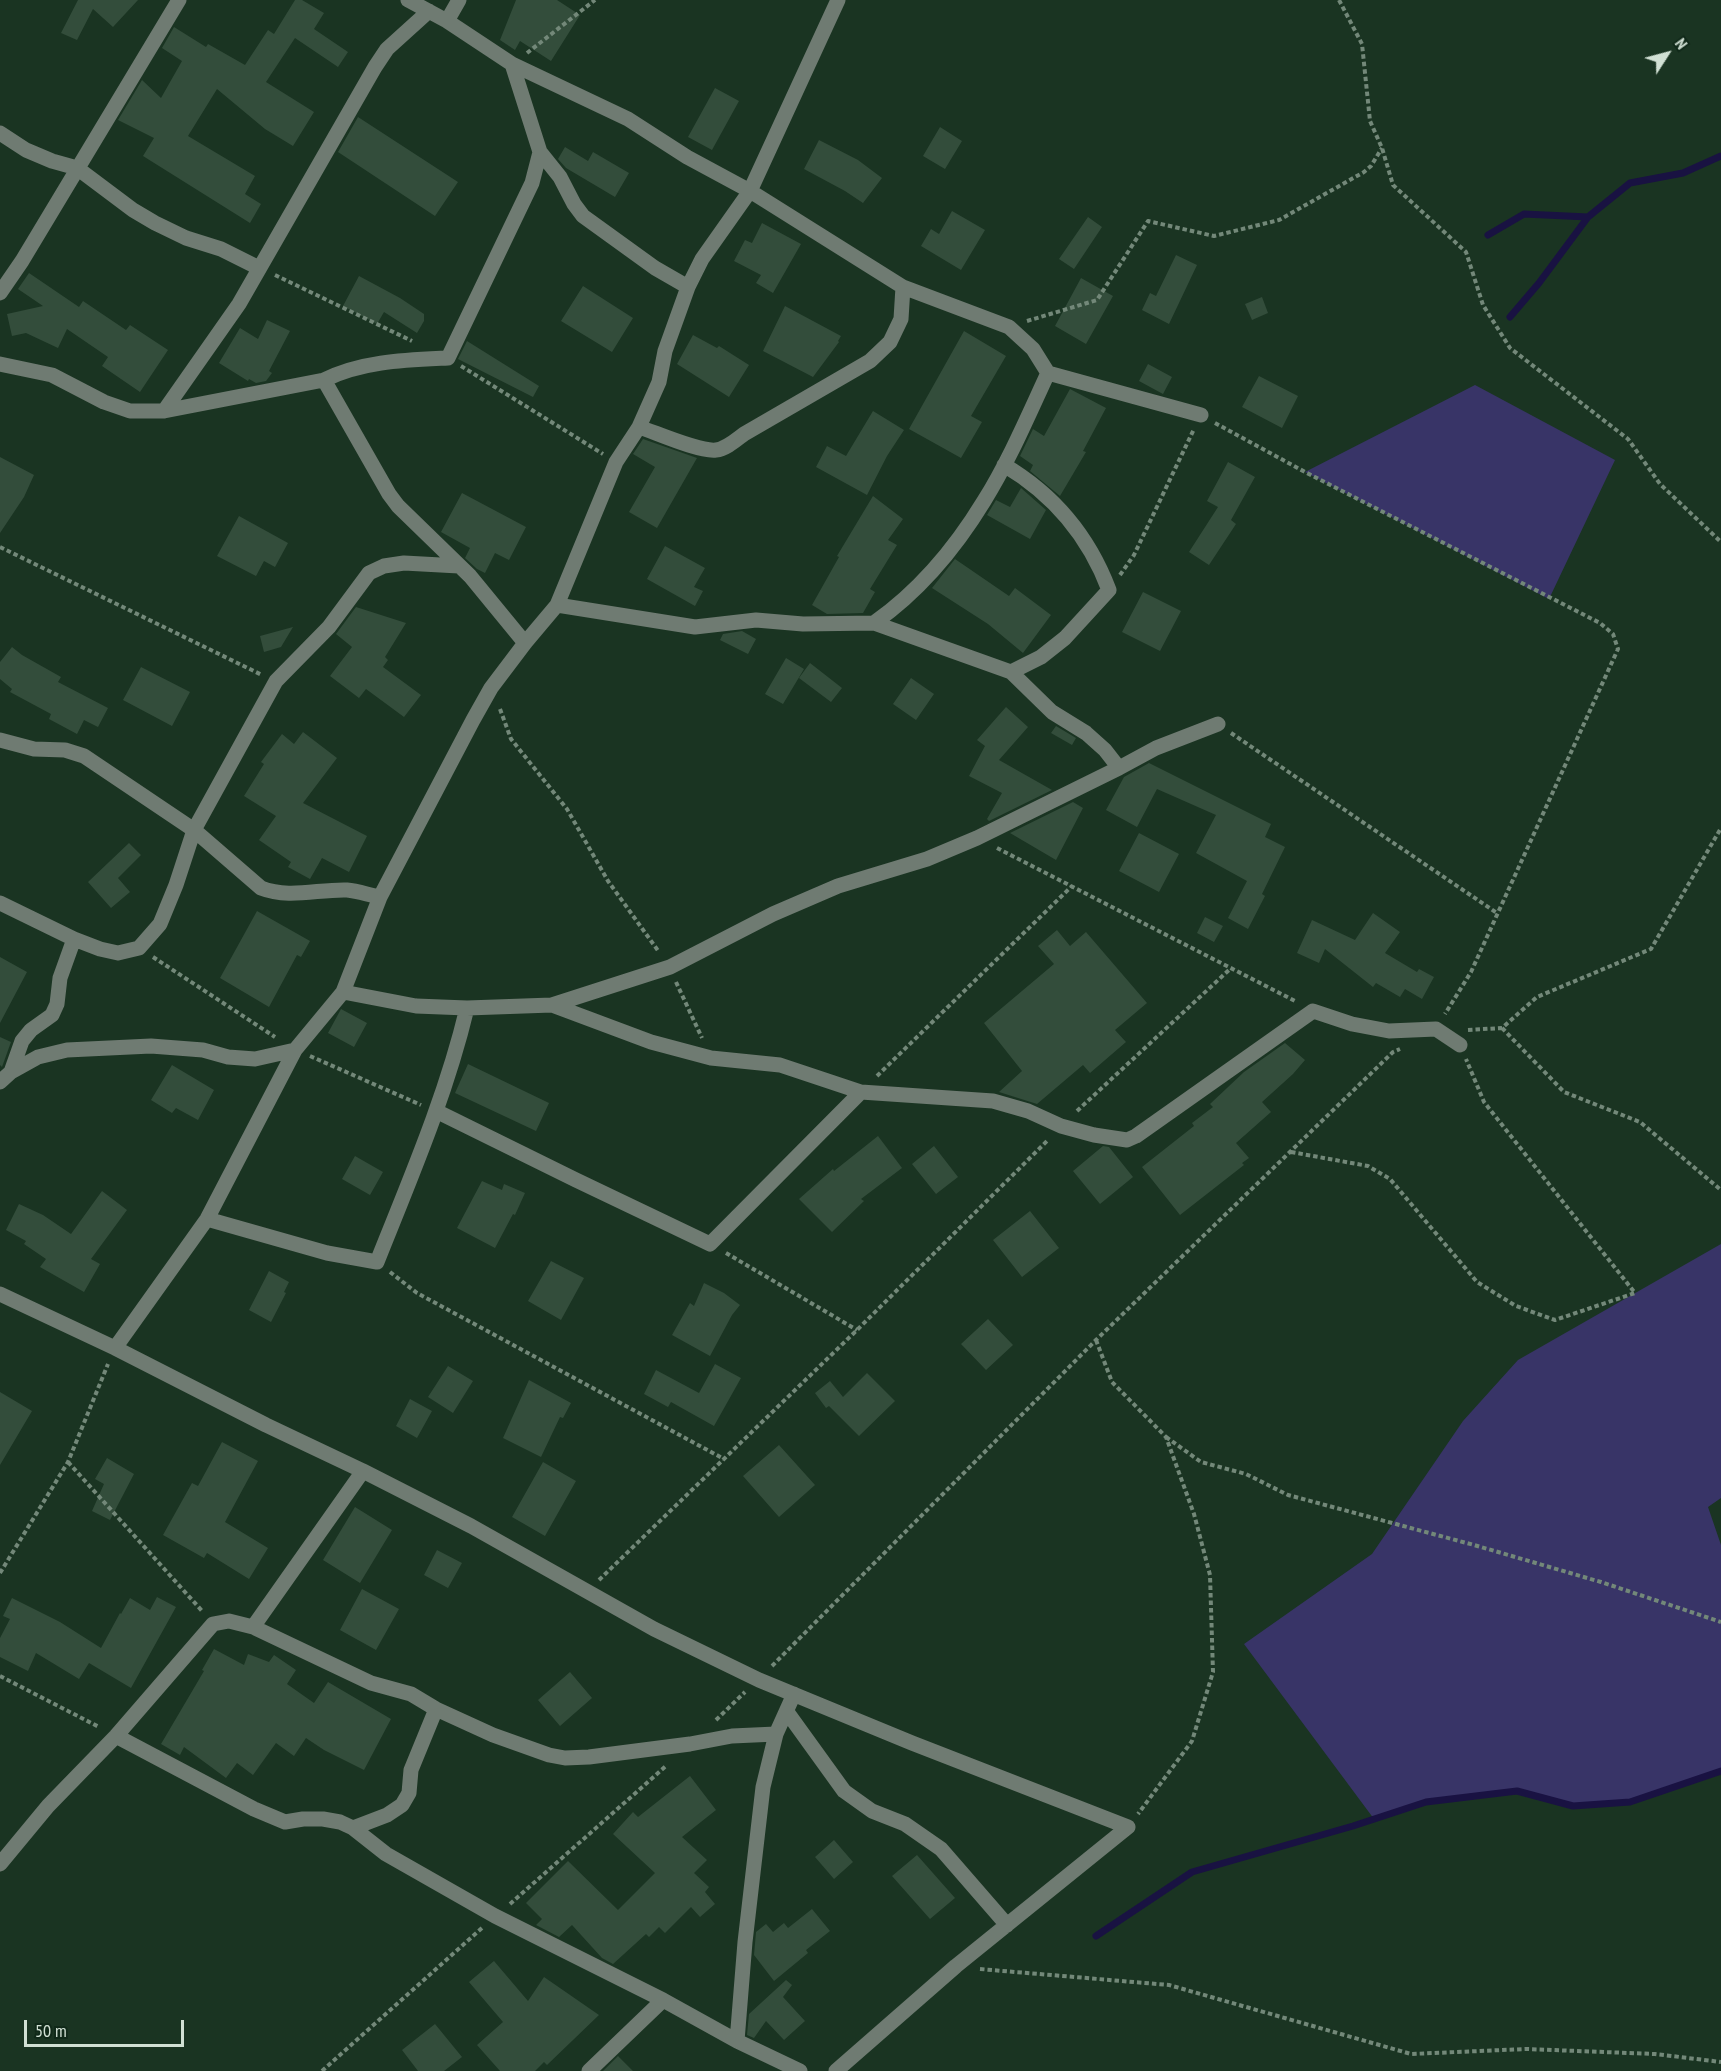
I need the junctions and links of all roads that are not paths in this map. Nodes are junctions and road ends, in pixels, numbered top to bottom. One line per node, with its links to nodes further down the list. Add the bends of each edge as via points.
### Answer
1 (179, 0): 10 (street)
2 (408, 0): 5 (street)
3 (459, 0): 6 (street)
4 (838, 0): 11 (street)
5 (429, 11): 6 (street); 12 (street, via 387,49 375,67)
6 (447, 21): 7 (street)
7 (512, 64): 9 (street); 11 (street, via 628,118 687,158)
8 (0, 133): 10 (street, via 26,150)
9 (540, 152): 14 (street, via 583,216); 18 (street, via 529,190 448,358 377,363 342,371)
10 (77, 168): 12 (street, via 155,223); 15 (street)
11 (750, 191): 13 (street); 14 (street, via 702,259)
12 (259, 268): 19 (street, via 239,304)
13 (903, 286): 17 (street, via 1009,327 1034,349); 21 (street, via 901,319 890,342 870,361 731,444 717,450 705,449)
14 (688, 287): 21 (street, via 665,351 659,382)
15 (0, 293)
16 (0, 364): 19 (street, via 52,375 130,411)
17 (1048, 373): 20 (street); 22 (street)
18 (324, 380): 19 (street); 23 (street, via 389,494)
19 (164, 411)
20 (1201, 415)
21 (639, 427): 24 (street, via 616,462)
22 (1004, 465): 25 (street, via 984,502 930,573 915,591); 27 (street, via 1049,498 1080,532 1109,590 1065,638 1041,657)
23 (459, 566): 26 (street); 31 (street, via 404,563 369,573 328,627 276,681)
24 (557, 605): 25 (street, via 695,627 756,621); 26 (street)
25 (874, 623): 27 (street)
26 (525, 643): 32 (street, via 491,688)
27 (1011, 672): 30 (street, via 1052,712 1086,733)
28 (1218, 724): 30 (street, via 1156,748)
29 (0, 740): 31 (street, via 84,756)
30 (1119, 768): 36 (street, via 977,838 927,859 838,886 670,967)
31 (194, 830): 32 (street, via 261,888 273,893 348,890); 34 (street, via 160,924 139,948 118,953)
32 (380, 897): 35 (street)
33 (0, 903): 34 (street)
34 (74, 939): 40 (street, via 52,1016 22,1041)
35 (343, 992): 37 (street, via 416,1006); 39 (street)
36 (552, 1005): 37 (street); 41 (street, via 651,1042 711,1058 780,1065)
37 (467, 1008): 42 (street)
38 (1460, 1045): 41 (street, via 1436,1029 1389,1030 1352,1024 1313,1011 1127,1140 1061,1126 993,1101)
39 (295, 1050): 40 (street, via 255,1059 151,1046 67,1050 38,1057); 43 (street)
40 (5, 1077)
41 (861, 1092): 42 (street, via 710,1244)
42 (436, 1111): 43 (street, via 377,1262 327,1253)
43 (207, 1219): 45 (street)
44 (0, 1293): 45 (street)
45 (115, 1348): 46 (street)
46 (363, 1471): 47 (street); 48 (street, via 471,1526 654,1629)
47 (253, 1627): 49 (street, via 371,1683 411,1694); 52 (street, via 229,1621 213,1624)
48 (794, 1694): 50 (street); 55 (street, via 1128,1827)
49 (436, 1709): 51 (street, via 493,1735 565,1758 732,1736); 53 (street, via 411,1770 410,1793 387,1815)
50 (787, 1712): 51 (street); 55 (street, via 844,1791 941,1849)
51 (777, 1734): 57 (street, via 763,1787)
52 (116, 1736): 53 (street, via 285,1822 323,1819); 54 (street, via 48,1806)
53 (353, 1828): 56 (street, via 386,1854 495,1916)
54 (0, 1864)
55 (1007, 1925): 60 (street)
56 (663, 2000): 57 (street); 58 (street)
57 (738, 2041): 59 (street)
58 (589, 2071)
59 (800, 2071)
60 (836, 2071)

